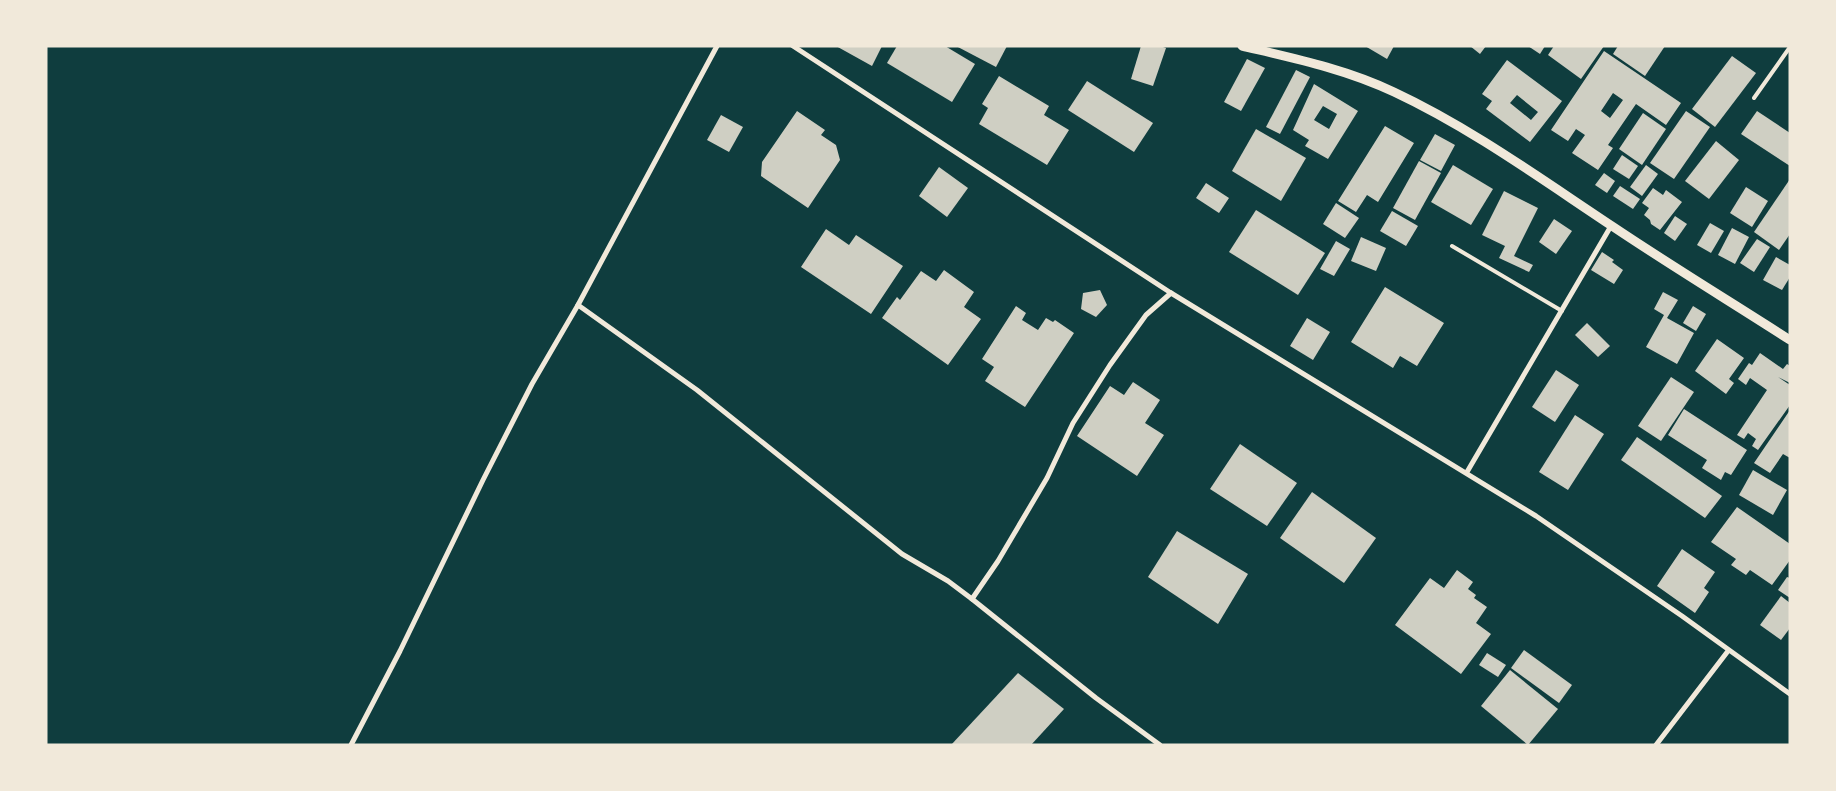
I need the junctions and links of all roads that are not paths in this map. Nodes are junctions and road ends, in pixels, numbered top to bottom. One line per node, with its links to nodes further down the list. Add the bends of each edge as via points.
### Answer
1 (717, 46): 9 (street)
2 (792, 46): 8 (street)
3 (1242, 46): 6 (street, via 1333,69 1393,91 1451,122 1570,196)
4 (1790, 47): 5 (lane)
5 (1754, 98)
6 (1611, 226): 10 (street); 11 (street)
7 (1452, 246): 10 (lane)
8 (1171, 293): 12 (street); 13 (street, via 1146,315 1110,365 1074,423 1047,478 1003,553)
9 (578, 305): 13 (street, via 697,390 902,554); 16 (street, via 532,384)
10 (1562, 311): 12 (street)
11 (1790, 340)
12 (1467, 472): 14 (street, via 1544,521)
13 (972, 599): 17 (street)
14 (1728, 651): 15 (street); 18 (street)
15 (1790, 694)
16 (351, 745)
17 (1160, 745)
18 (1656, 745)

